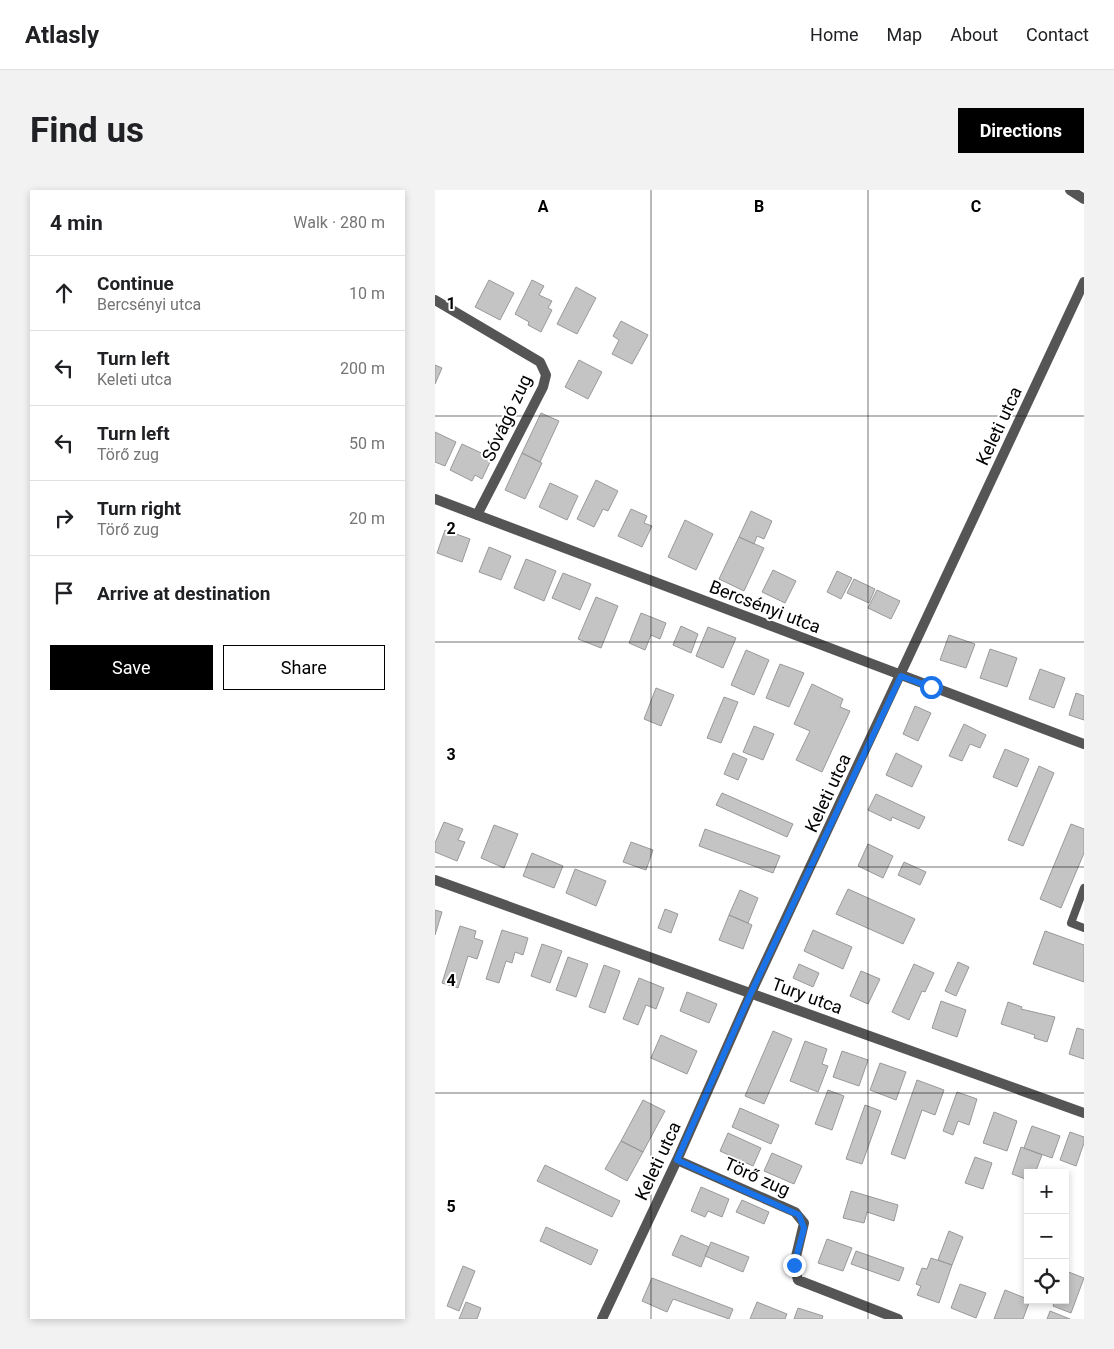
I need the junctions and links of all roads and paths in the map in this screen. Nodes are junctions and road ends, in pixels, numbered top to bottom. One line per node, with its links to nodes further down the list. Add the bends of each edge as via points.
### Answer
1 (1070, 190): 2 (street)
2 (1084, 199)
3 (1084, 282): 7 (street, Keleti utca)
4 (435, 300): 6 (street, Sóvágó zug, via 540,362 546,375 543,387)
5 (435, 499): 6 (street, Bercsényi utca)
6 (477, 515): 7 (street, Bercsényi utca)
7 (901, 676): 8 (street, Bercsényi utca); 12 (street, Keleti utca)
8 (1084, 744)
9 (435, 880): 12 (street, Tury utca)
10 (1084, 888): 11 (lane, via 1071,923)
11 (1084, 928)
12 (751, 993): 13 (street, Tury utca); 14 (street, Keleti utca)
13 (1084, 1113)
14 (677, 1160): 15 (street, Keleti utca); 16 (street, Törő zug, via 795,1212 802,1219 804,1228 794,1265 798,1280)
15 (602, 1319)
16 (898, 1319)

